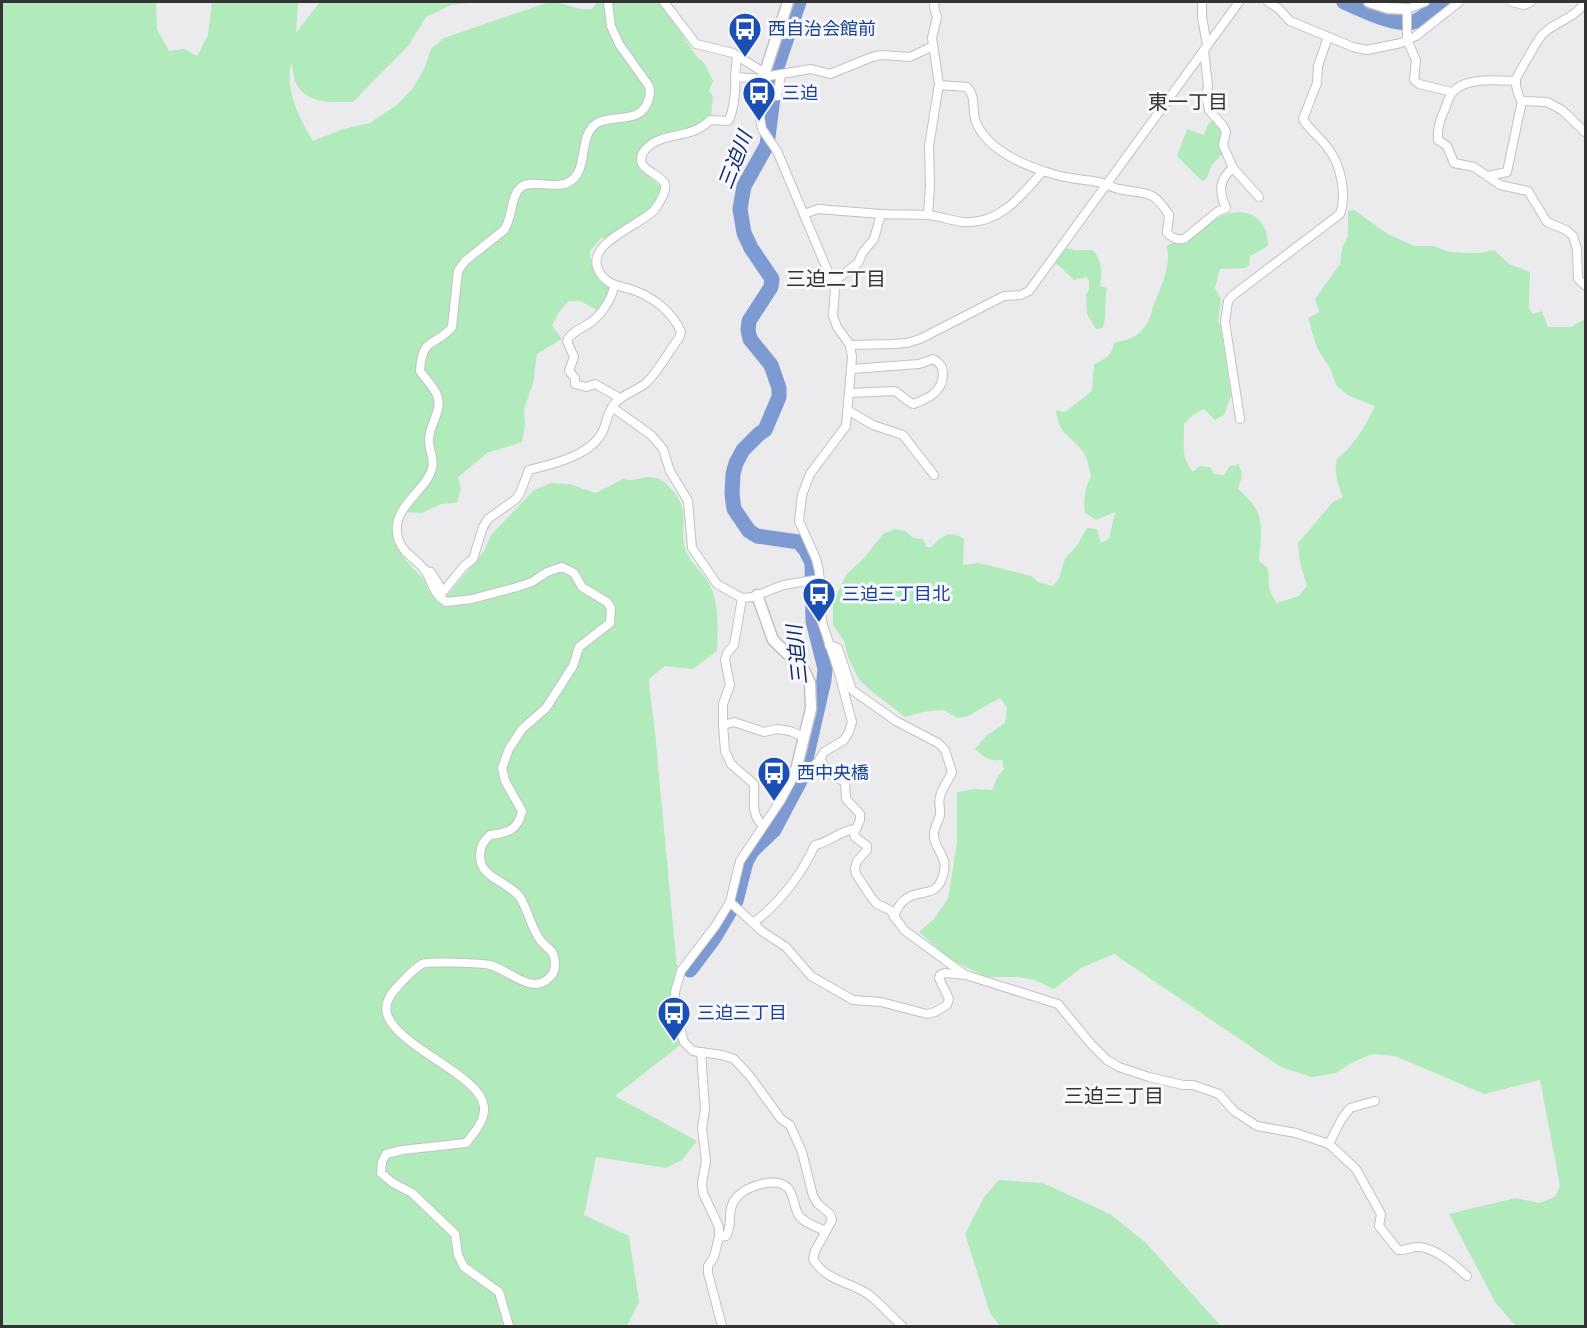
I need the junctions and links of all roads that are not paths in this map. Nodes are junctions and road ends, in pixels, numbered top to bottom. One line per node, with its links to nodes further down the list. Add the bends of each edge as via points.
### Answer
1 (608, 2): 48 (street, via 611,26 619,44 649,86 646,106 632,117 603,121 594,127 576,177 555,185 529,184 521,188 504,230 458,271 452,327 432,340 420,357 420,371 439,400 429,439 433,468 403,506 398,540)
2 (664, 2): 19 (street, via 696,44)
3 (788, 2): 21 (street)
4 (935, 2): 17 (street)
5 (1202, 2): 18 (street)
6 (1239, 2): 18 (street)
7 (1268, 2): 15 (street, via 1290,21)
8 (1369, 2): 14 (street)
9 (1425, 2): 14 (street)
10 (1459, 2): 16 (street)
11 (1512, 2): 12 (street)
12 (1531, 2)
13 (1586, 2): 23 (street, via 1577,13 1541,36)
14 (1407, 13): 16 (street)
15 (1328, 37): 16 (street, via 1367,50); 46 (street, via 1303,119 1334,159 1343,205 1340,214 1228,301 1225,322)
16 (1407, 40): 25 (street, via 1416,60 1414,81)
17 (933, 46): 20 (street, via 910,57 872,57 830,74 811,69); 24 (street)
18 (1206, 48): 29 (street, via 1208,105 1224,126 1223,145); 32 (street)
19 (737, 56): 21 (street); 22 (street)
20 (781, 74): 21 (street); 26 (street)
21 (766, 76): 22 (street); 34 (street, via 761,123)
22 (735, 77): 38 (street, via 728,121 710,120 699,130 670,136 644,152 644,168 664,182 665,187 659,203 645,219 615,235 601,251 601,275)
23 (1516, 81): 25 (street, via 1487,80); 27 (street)
24 (939, 85): 30 (street, via 967,87 974,95 976,123 990,144); 36 (street, via 929,146)
25 (1452, 92): 31 (street, via 1441,117 1438,140 1447,146 1454,163 1474,166)
26 (777, 96)
27 (1522, 101): 28 (street, via 1547,102 1562,110); 31 (street, via 1507,172)
28 (1586, 133)
29 (1233, 168): 32 (street, via 1220,188 1226,208 1178,240 1167,233 1169,215 1154,196); 33 (street)
30 (1043, 171): 32 (street); 36 (street, via 1009,207 986,219 965,222)
31 (1488, 176): 39 (street, via 1528,192 1547,222 1573,236 1578,279)
32 (1107, 184): 40 (street, via 1029,291 1004,296 907,343)
33 (1259, 197)
34 (804, 214): 35 (street, via 818,209); 37 (street)
35 (881, 214): 36 (street); 37 (street, via 874,239 858,263)
36 (928, 215)
37 (833, 282): 40 (street, via 834,322)
38 (614, 285): 43 (street, via 610,299 593,321 567,341 574,357 569,371 575,384 595,384); 43 (street, via 644,294 667,311 681,332 645,383)
39 (1586, 286)
40 (850, 345): 41 (street)
41 (852, 369): 42 (street); 42 (street, via 919,364 933,358 944,371 944,377 934,394 914,404 894,391)
42 (850, 393): 45 (street)
43 (620, 398): 44 (street)
44 (612, 406): 48 (street, via 603,431 587,448 529,470 516,499 488,519 473,559 444,592); 51 (street, via 663,448 670,471 688,501 692,548 717,584)
45 (849, 411): 47 (street, via 873,425 903,435); 49 (street, via 846,426 810,474 801,500 799,521 816,559)
46 (1240, 419)
47 (934, 475)
48 (426, 571): 69 (street, via 436,595 452,603 517,587 553,569 567,568 582,587 607,602 612,611 607,626 579,647 573,666 546,708 522,729 509,749 502,768 522,811 519,822 506,834 490,835 482,843 480,858 487,873 519,896 540,940 552,952 556,963 553,974 542,983 528,984 489,965 423,963 391,993 387,1002 387,1014 405,1038 480,1094 484,1108 480,1126 466,1143 386,1154 381,1173 412,1193 455,1234 464,1267 499,1292)
49 (815, 579): 50 (street); 52 (street)
50 (757, 595): 51 (street); 54 (street, via 773,640 804,670 810,683 811,709)
51 (742, 598): 53 (street, via 734,645 725,660 730,685 723,704)
52 (829, 645): 55 (street, via 852,722 844,740 829,747); 60 (street, via 838,648 852,690 896,721 938,743 950,762 952,772 940,795 940,815 934,831 944,857 943,877 931,891 902,901)
53 (723, 725): 54 (street, via 734,722 764,732 783,730); 57 (street, via 724,751 735,768 754,784 754,808)
54 (804, 736): 56 (street)
55 (820, 759): 56 (street, via 810,769); 58 (street, via 830,774 845,782 846,799 860,814)
56 (798, 773): 57 (street)
57 (763, 825): 59 (street, via 740,861)
58 (855, 829): 60 (street, via 855,837 867,846 857,861 856,874 871,897); 61 (street, via 815,845 790,888)
59 (732, 904): 61 (street); 63 (street, via 681,971 675,992 675,1010 684,1042 693,1051)
60 (894, 917): 62 (street, via 904,930)
61 (753, 923): 62 (street, via 786,946 811,976 853,1000 882,1002 927,1014 947,1005 949,999 940,975)
62 (966, 975): 65 (street, via 1058,1004 1091,1044 1119,1067 1183,1085 1193,1084 1218,1094 1257,1126)
63 (701, 1052): 66 (street, via 734,1059 790,1125 802,1152 813,1196 830,1214 832,1220); 67 (street, via 706,1161 703,1193 719,1227)
64 (1375, 1101): 65 (street, via 1350,1108)
65 (1329, 1144): 68 (street, via 1356,1169 1381,1214 1379,1226 1398,1250 1417,1246 1430,1250)
66 (826, 1231): 67 (street, via 798,1215 790,1189 772,1182 750,1188 737,1197 729,1210 729,1231); 71 (street, via 814,1251 817,1266 867,1294)
67 (719, 1237): 70 (street, via 708,1272)
68 (1467, 1276)
69 (509, 1326)
70 (722, 1326)
71 (903, 1326)

